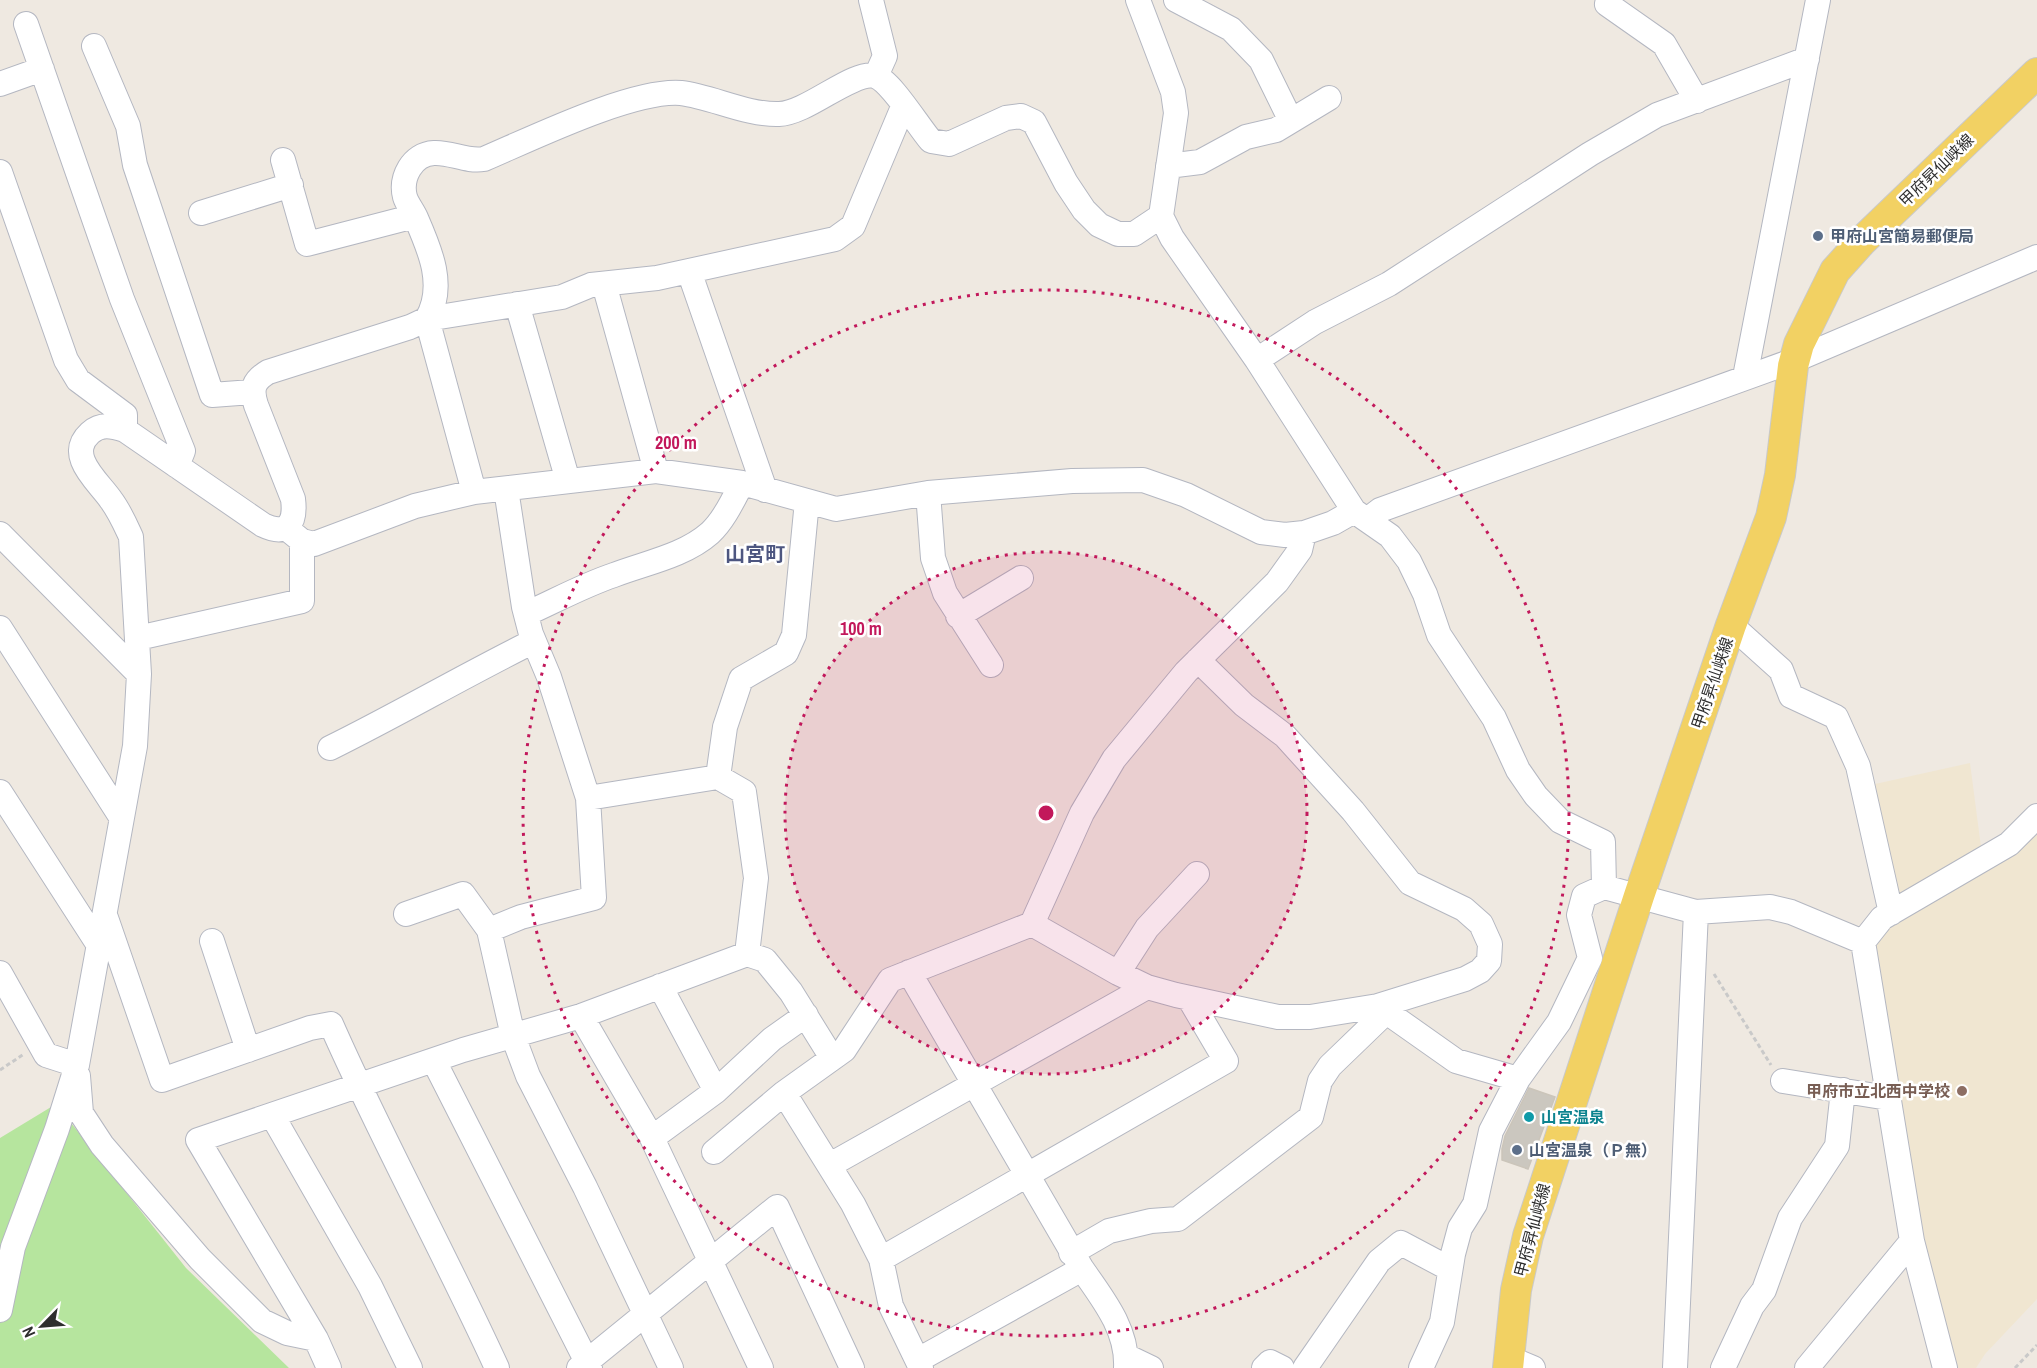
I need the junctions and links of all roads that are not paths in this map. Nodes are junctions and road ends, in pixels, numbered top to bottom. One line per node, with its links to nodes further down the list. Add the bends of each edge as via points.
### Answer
1 (871, 0): 12 (street, via 885,56)
2 (1168, 0): 6 (street)
3 (1176, 0): 17 (street, via 1231,29 1261,60)
4 (1608, 0): 15 (street, via 1607,4 1664,44)
5 (1818, 0): 9 (street)
6 (1140, 6): 19 (street, via 1173,92 1176,112)
7 (26, 24): 10 (street)
8 (94, 46): 33 (street, via 128,126 135,165 212,395)
9 (1807, 59): 15 (street); 32 (street)
10 (42, 69): 13 (street); 35 (street, via 122,299 183,451)
11 (2037, 75): 31 (main road, 甲府昇仙峡線, via 1835,271)
12 (876, 76): 16 (street); 23 (street, via 863,76 810,105 779,114 681,93 664,93 604,110 484,159 472,161 434,153 414,161 406,172 405,198)
13 (0, 84)
14 (1329, 98): 17 (street)
15 (1697, 101): 30 (street, via 1657,116 1590,154 1389,284 1316,322)
16 (903, 107): 24 (street, via 931,141 941,145 1006,118 1021,116 1034,122 1066,183 1099,225 1118,234 1134,234); 26 (street, via 853,226 845,233 826,241)
17 (1292, 121): 19 (street, via 1276,130 1246,137 1200,162)
18 (283, 160): 21 (street)
19 (1168, 166): 24 (street)
20 (0, 172): 34 (street, via 66,360 78,380 124,415)
21 (291, 186): 22 (street); 23 (street, via 307,244)
22 (201, 213)
23 (415, 216): 29 (street, via 436,280 437,294)
24 (1161, 216): 30 (street, via 1172,238)
25 (2037, 257): 31 (street)
26 (689, 271): 27 (street); 40 (street)
27 (604, 284): 28 (street, via 562,297); 36 (street)
28 (517, 304): 29 (street); 37 (street)
29 (427, 319): 33 (street, via 268,372 259,378); 41 (street)
30 (1257, 360): 44 (street)
31 (1795, 360): 32 (street); 51 (main road, 甲府昇仙峡線, via 1771,517)
32 (1745, 377): 44 (street)
33 (252, 392): 47 (street, via 293,499)
34 (125, 430): 35 (street); 53 (street, via 108,425 88,434 82,458 92,480 122,516 131,537)
35 (177, 466): 47 (street, via 263,525)
36 (656, 471): 37 (street); 38 (street)
37 (568, 481): 39 (street)
38 (742, 483): 40 (street); 49 (street, via 725,514 697,542)
39 (506, 489): 41 (street); 49 (street)
40 (765, 489): 43 (street)
41 (474, 492): 47 (street, via 415,506 314,544)
42 (928, 493): 43 (street, via 836,508); 45 (street, via 1072,481 1143,480 1186,495 1261,532); 50 (street, via 933,558)
43 (807, 501): 59 (street, via 794,635 786,653 741,679 725,727)
44 (1360, 515): 45 (street); 65 (street, via 1390,537 1409,561 1439,635 1494,718 1518,770 1536,796 1560,821 1603,842)
45 (1304, 533): 55 (street, via 1300,550 1277,582)
46 (0, 534): 57 (street)
47 (294, 534): 53 (street, via 302,601)
48 (1021, 578): 50 (street)
49 (526, 614): 54 (street)
50 (957, 616): 56 (street)
51 (1731, 625): 66 (main road, 甲府昇仙峡線); 68 (street, via 1781,670 1791,696 1836,717 1858,766)
52 (0, 628): 63 (street)
53 (138, 638): 57 (street)
54 (534, 641): 58 (street); 61 (street)
55 (1197, 660): 71 (street, via 1114,759 1082,813); 83 (street, via 1244,705 1285,736 1410,883 1464,909 1481,924 1490,944 1489,961 1480,970)
56 (991, 665)
57 (139, 674): 63 (street, via 135,746)
58 (330, 748)
59 (718, 777): 61 (street); 76 (street, via 744,792 756,878)
60 (0, 792): 75 (street)
61 (588, 798): 72 (street, via 594,898 521,917)
62 (2037, 816): 68 (street, via 2009,844)
63 (121, 817): 70 (street)
64 (1197, 874): 79 (street, via 1147,928)
65 (1604, 887): 66 (street); 91 (street, via 1584,896 1579,915 1590,958 1559,1022)
66 (1640, 896): 67 (street); 114 (main road, 甲府昇仙峡線, via 1528,1236 1516,1290)
67 (1696, 912): 74 (street, via 1770,907); 127 (street)
68 (1891, 913): 74 (street, via 1882,918)
69 (406, 914): 72 (street, via 464,894)
70 (106, 916): 75 (street); 87 (street, via 162,1080)
71 (1032, 924): 77 (street); 79 (street)
72 (489, 930): 86 (street)
73 (212, 941): 87 (street)
74 (1863, 942): 98 (street)
75 (100, 947): 90 (street)
76 (747, 954): 80 (street); 85 (street, via 765,960)
77 (909, 972): 88 (street, via 890,980 844,1050); 94 (street)
78 (0, 973): 90 (street, via 46,1055)
79 (1118, 973): 81 (street)
80 (660, 986): 84 (street); 96 (street)
81 (1147, 987): 82 (street); 94 (street)
82 (1189, 998): 83 (street, via 1278,1017); 103 (street, via 1226,1061)
83 (1382, 1009): 91 (street, via 1456,1061); 106 (street, via 1320,1081 1311,1117 1178,1219 1109,1230)
84 (581, 1016): 86 (street); 100 (street)
85 (806, 1016): 88 (street); 96 (street, via 772,1038)
86 (513, 1036): 89 (street); 110 (street, via 528,1076)
87 (248, 1050): 93 (street, via 331,1024)
88 (832, 1058): 97 (street)
89 (434, 1060): 93 (street); 115 (street)
90 (77, 1065): 109 (street, via 13,1247); 111 (street, via 81,1113 102,1146 193,1250 262,1321 287,1333)
91 (1518, 1079): 108 (street, via 1491,1131 1475,1204 1460,1228)
92 (1783, 1081): 95 (street)
93 (358, 1085): 99 (street); 118 (street)
94 (973, 1085): 102 (street); 103 (street)
95 (1843, 1090): 98 (street); 128 (street, via 1837,1146 1790,1218 1764,1290 1752,1306)
96 (716, 1091): 100 (street)
97 (784, 1093): 101 (street); 102 (street)
98 (1888, 1098): 104 (street)
99 (272, 1115): 111 (street, via 198,1140); 117 (street, via 370,1286)
100 (652, 1138): 107 (street)
101 (714, 1152)
102 (830, 1166): 105 (street)
103 (1026, 1175): 105 (street); 106 (street)
104 (1912, 1241): 129 (street); 130 (street)
105 (881, 1259): 113 (street, via 891,1306)
106 (1077, 1261): 112 (street, via 1113,1313); 113 (street)
107 (711, 1262): 110 (street); 120 (street); 121 (street, via 777,1207)
108 (1450, 1269): 125 (street, via 1401,1243 1379,1261); 126 (street, via 1442,1322)
109 (0, 1310)
110 (646, 1314): 115 (street); 119 (street)
111 (316, 1339): 116 (street)
112 (1126, 1362): 122 (street)
113 (919, 1364)
114 (1517, 1365)
115 (586, 1366)
116 (329, 1368)
117 (410, 1368)
118 (497, 1368)
119 (671, 1368)
120 (760, 1368)
121 (852, 1368)
122 (1151, 1368)
123 (1264, 1368): 124 (street, via 1270,1362)
124 (1282, 1368)
125 (1305, 1368)
126 (1421, 1368)
127 (1675, 1368)
128 (1723, 1368)
129 (1807, 1368)
130 (1946, 1368)

